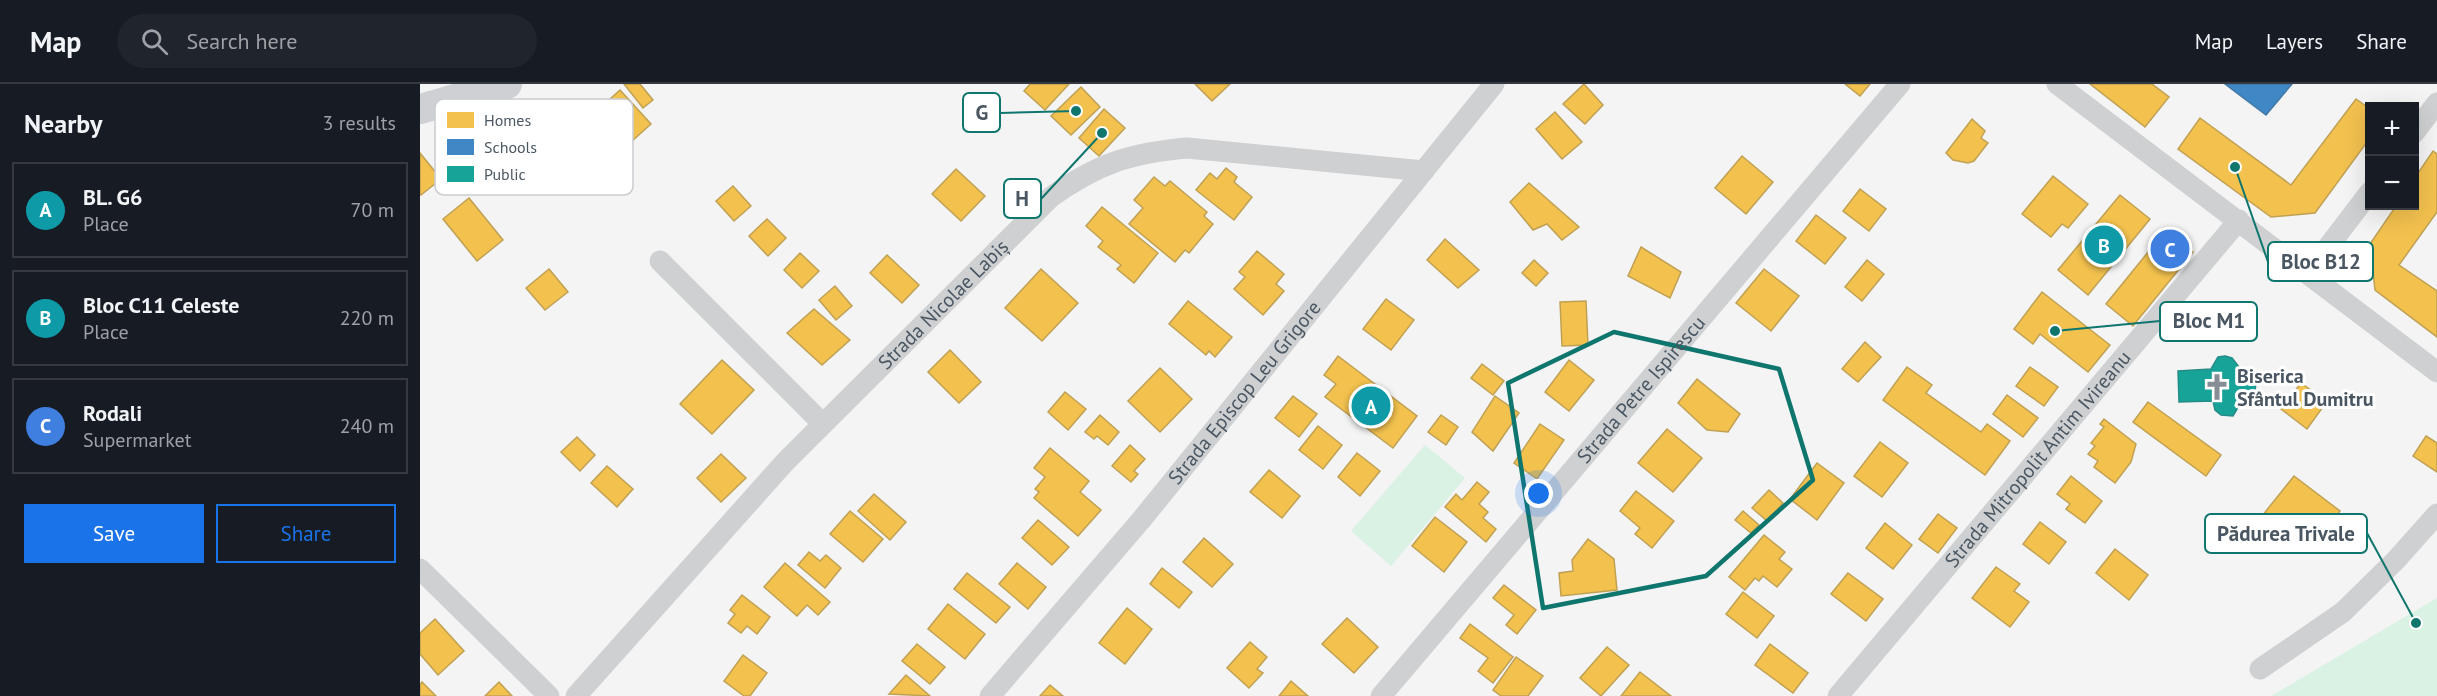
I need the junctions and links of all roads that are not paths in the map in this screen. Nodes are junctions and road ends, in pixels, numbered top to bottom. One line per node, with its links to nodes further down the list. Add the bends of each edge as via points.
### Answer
1 (507, 84): 5 (main road)
2 (1494, 84): 10 (street, Strada Episcop Leu Grigore)
3 (1900, 84): 23 (street, Strada Petre Ispirescu)
4 (2057, 84): 12 (street)
5 (455, 99)
6 (2437, 103): 9 (street)
7 (435, 105): 8 (main road)
8 (420, 109)
9 (2419, 127)
10 (1424, 171): 16 (street, Strada Nicolae Labiș, via 1187,148 1149,152 1105,165 1051,197); 22 (street, Strada Episcop Leu Grigore, via 1142,519)
11 (2365, 199): 14 (street)
12 (2238, 220): 14 (street); 24 (street, Strada Mitropolit Antim Ivireanu)
13 (660, 261): 16 (street)
14 (2308, 273): 15 (street)
15 (2437, 372)
16 (823, 424): 21 (street, Strada Nicolae Labiș)
17 (2437, 514): 19 (street, via 2343,612)
18 (420, 569): 20 (street)
19 (2260, 669)
20 (549, 696)
21 (576, 696)
22 (990, 696)
23 (1381, 696)
24 (1838, 696)

